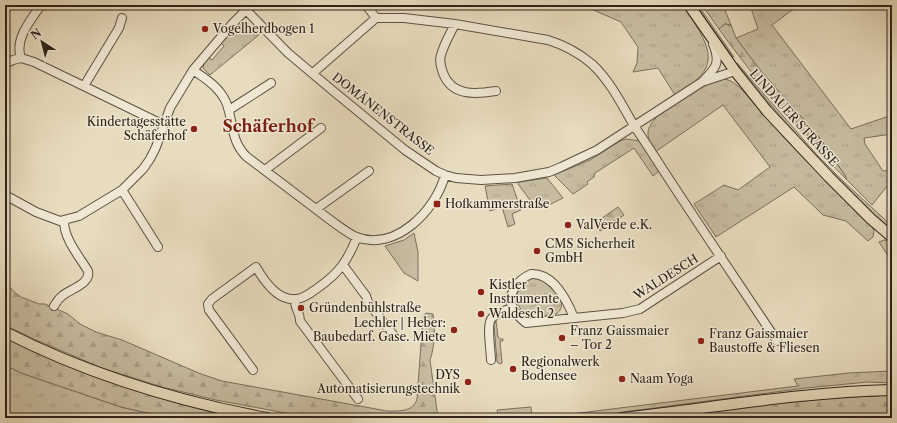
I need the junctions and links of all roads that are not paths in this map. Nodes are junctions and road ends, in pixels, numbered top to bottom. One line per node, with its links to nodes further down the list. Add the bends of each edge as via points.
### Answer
1 (41, 5): 9 (street, via 21,38)
2 (366, 5): 6 (street)
3 (690, 5): 8 (main road, LINDAUER STRASSE)
4 (244, 8): 11 (street); 13 (street, DOMÄNENSTRASSE, via 288,53)
5 (122, 18): 16 (street, via 119,28)
6 (376, 18): 7 (street, via 404,18); 13 (street)
7 (455, 24): 17 (street, via 441,55 441,68 448,82 466,93); 19 (street, via 562,44 592,64 607,80)
8 (711, 37): 12 (main road, LINDAUER STRASSE); 14 (street, DOMÄNENSTRASSE, via 717,53 717,63)
9 (21, 58): 10 (street); 16 (street)
10 (5, 64)
11 (193, 70): 18 (street, via 217,89); 20 (street, via 170,108)
12 (735, 71): 14 (street, DOMÄNENSTRASSE); 30 (main road, LINDAUER STRASSE, via 796,144)
13 (313, 73): 24 (street, DOMÄNENSTRASSE, via 410,154)
14 (702, 82): 19 (street, DOMÄNENSTRASSE)
15 (271, 83): 18 (street)
16 (84, 86): 20 (street)
17 (496, 91)
18 (229, 110): 22 (street, via 238,146 247,157)
19 (634, 125): 24 (street, DOMÄNENSTRASSE, via 591,153 549,172 481,180); 32 (street)
20 (164, 126): 25 (street, via 150,159)
21 (321, 128): 22 (street)
22 (265, 170): 27 (street)
23 (370, 171): 27 (street)
24 (445, 175): 29 (street, via 433,201 412,225 394,236 383,239)
25 (122, 190): 28 (street, via 79,216); 31 (street)
26 (5, 195): 28 (street, via 36,212)
27 (316, 209): 29 (street)
28 (64, 221): 35 (street, via 66,235 89,275 83,283 61,296)
29 (357, 237): 33 (street)
30 (892, 237)
31 (158, 247)
32 (721, 256): 37 (street, WALDESCH, via 640,308 623,313); 40 (street)
33 (343, 265): 34 (street, via 328,281 308,295); 39 (street)
34 (295, 300): 42 (street, via 284,297 271,288 256,267 208,304 209,310); 44 (street, via 300,321)
35 (54, 306)
36 (513, 307): 37 (street, WALDESCH, via 526,323); 37 (street, via 512,295 519,281 530,274 541,275 556,288 570,307); 41 (street, via 490,321)
37 (574, 318)
38 (5, 332): 45 (main road, via 131,384 192,402)
39 (394, 336)
40 (777, 341)
41 (491, 360)
42 (253, 370)
43 (892, 390): 46 (main road, via 808,394)
44 (358, 400)
45 (267, 418)
46 (622, 418)

